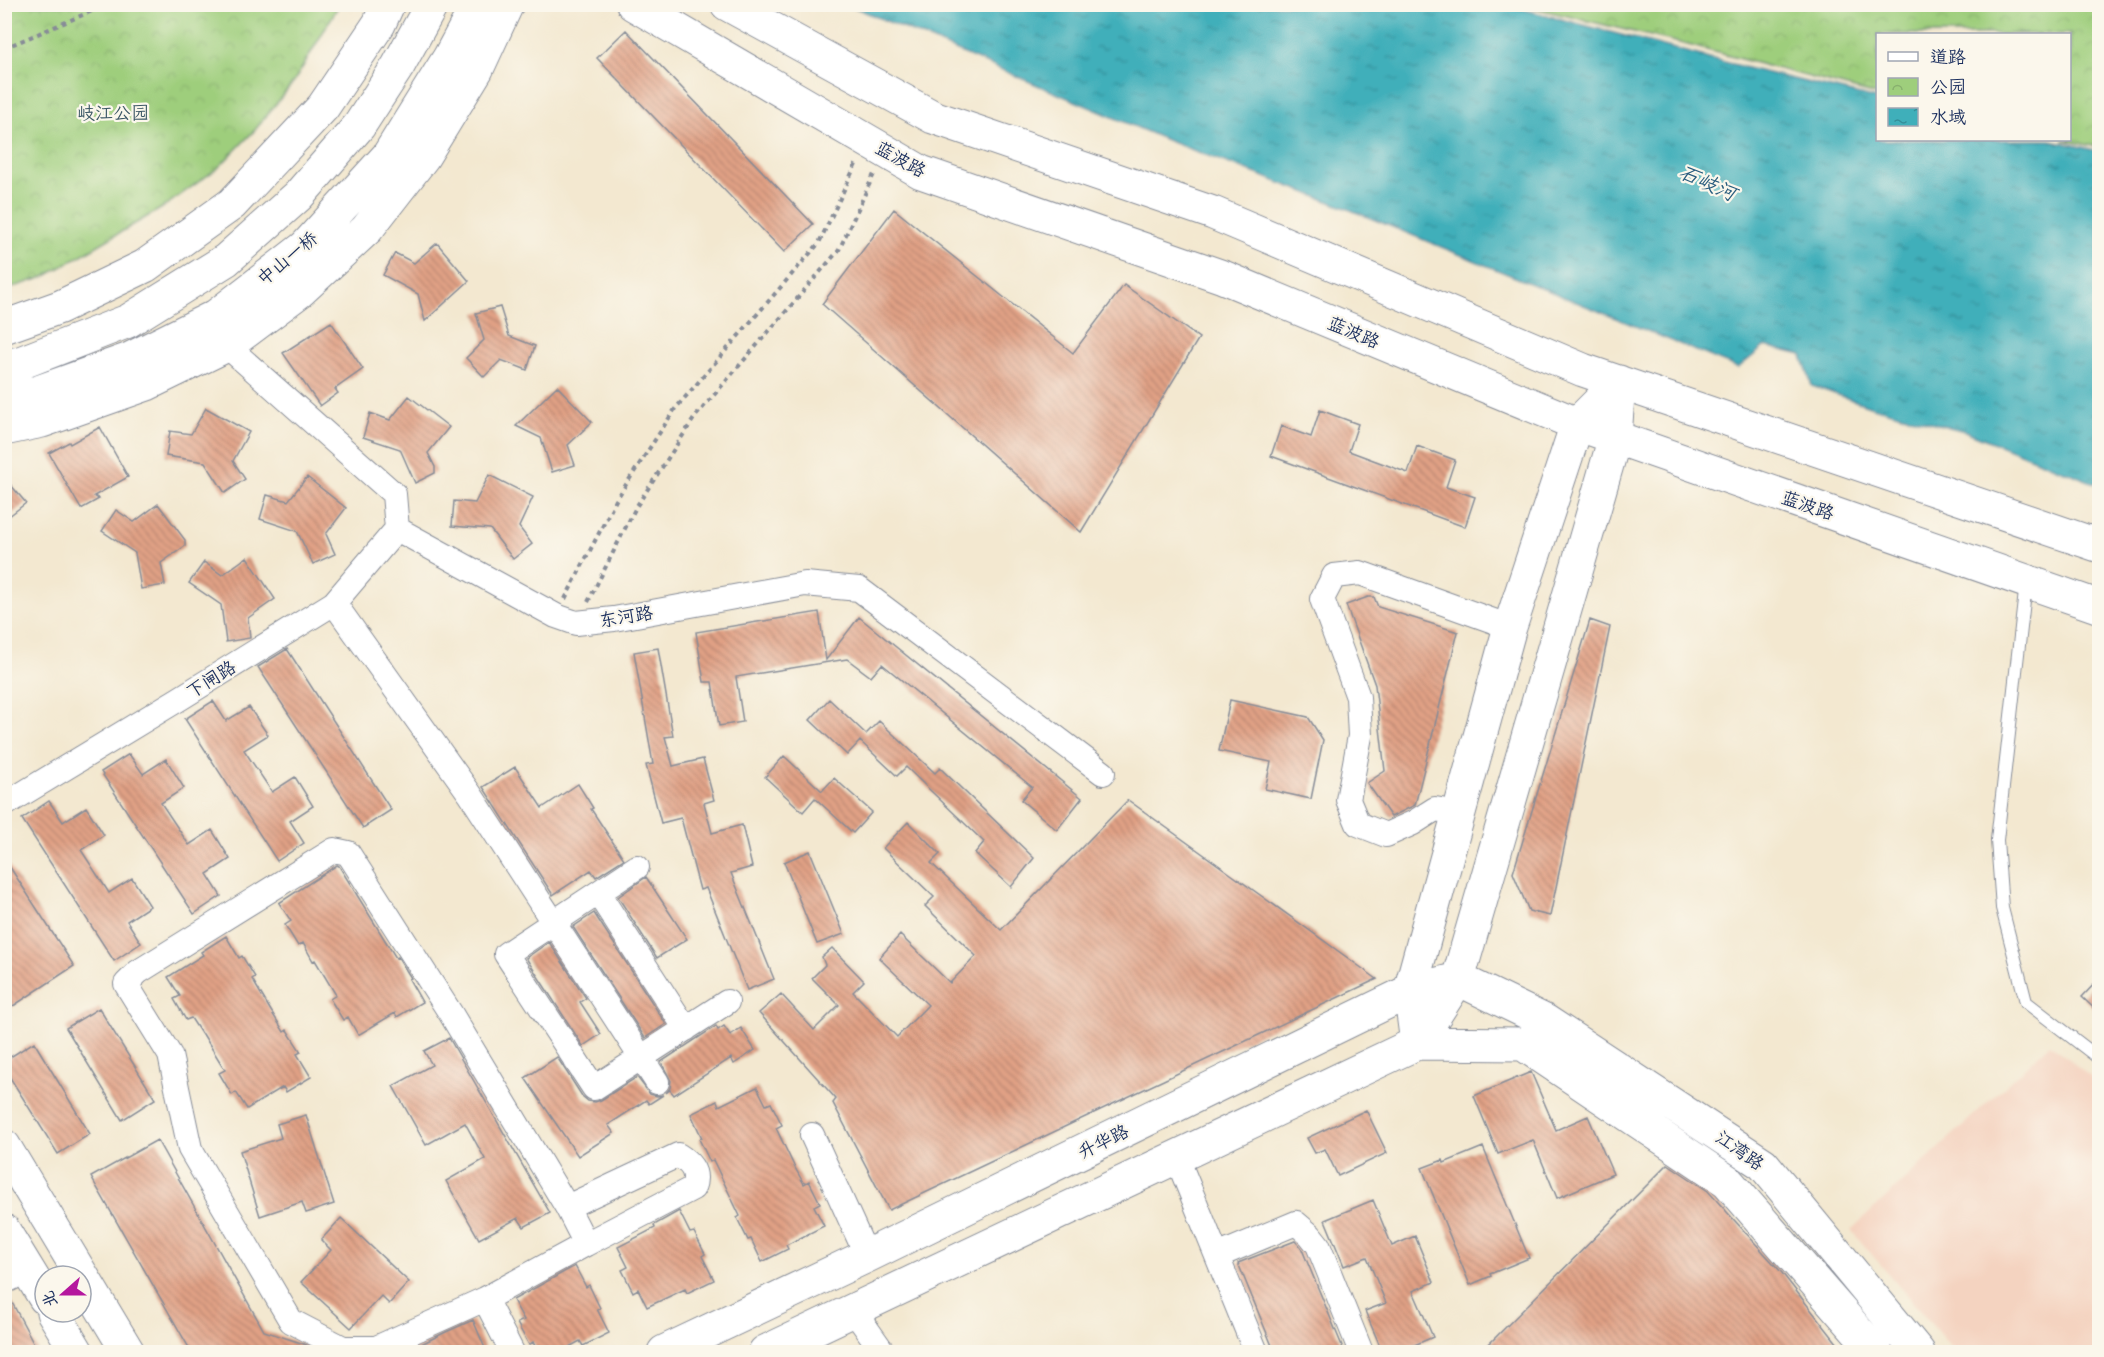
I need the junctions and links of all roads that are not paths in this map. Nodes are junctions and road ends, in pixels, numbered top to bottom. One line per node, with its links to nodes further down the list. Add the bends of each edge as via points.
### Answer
1 (388, 4): 8 (street, via 379,24 323,107 232,204 145,266 60,307)
2 (432, 4): 10 (street, via 359,126 298,196 226,260 129,321)
3 (478, 4): 9 (street, 中山一桥, via 388,156)
4 (507, 4): 9 (street, via 477,69 423,156 367,229 300,291)
5 (633, 4): 7 (street, 蓝波路)
6 (738, 7): 7 (street); 11 (street, via 933,117 1213,213)
7 (721, 56): 13 (street, 蓝波路, via 921,172 1224,278)
8 (4, 327)
9 (220, 332): 12 (street, 中山一桥); 14 (street, via 147,384 42,421); 16 (street, via 394,494)
10 (4, 366)
11 (1619, 382): 13 (street); 15 (street); 17 (street)
12 (4, 400)
13 (1577, 424): 15 (street, 蓝波路); 21 (street)
14 (4, 429)
15 (1615, 437): 18 (street, 蓝波路); 22 (street)
16 (397, 529): 19 (street, 下闸路); 23 (street, 东河路, via 566,620 614,619 805,584 859,589)
17 (2100, 546)
18 (2026, 582): 20 (street, 蓝波路); 37 (lane, via 1997,840 2002,909 2026,1002)
19 (334, 603): 24 (street, 下闸路); 29 (street, via 470,794)
20 (2100, 607)
21 (1510, 627): 22 (street); 25 (street); 25 (street, via 1360,573 1334,576 1322,598 1358,697 1360,736 1348,800 1358,825 1386,836 1435,809)
22 (1556, 642): 26 (street)
23 (1103, 774)
24 (4, 805)
25 (1458, 813): 26 (street); 31 (street)
26 (1504, 820): 30 (street)
27 (637, 867): 28 (street)
28 (598, 893): 29 (street); 33 (street)
29 (554, 922): 36 (street); 36 (street, via 506,954 594,1088)
30 (1458, 979): 31 (street, 升华路); 34 (street); 35 (street)
31 (1410, 991): 35 (street); 45 (street, 升华路)
32 (727, 1002): 33 (street)
33 (686, 1029): 36 (street)
34 (1534, 1033): 35 (street); 60 (street, 江湾路, via 1727,1181); 61 (street, 江湾路, via 1763,1164)
35 (1417, 1043): 41 (street)
36 (642, 1058): 38 (street)
37 (2100, 1059)
38 (657, 1082)
39 (812, 1135): 45 (street)
40 (4, 1146): 53 (street)
41 (1177, 1158): 46 (street); 50 (street)
42 (567, 1207): 44 (street); 44 (street, via 678,1155 694,1169 693,1188); 49 (street, via 348,853 334,850 138,972 126,984 170,1055 190,1149 291,1321 343,1348 376,1348)
43 (4, 1231): 47 (street)
44 (586, 1244): 49 (street)
45 (867, 1256): 55 (street, 升华路)
46 (1217, 1256): 58 (street); 59 (street, via 1296,1222 1318,1245)
47 (16, 1276): 48 (street)
48 (33, 1289)
49 (485, 1299): 54 (street)
50 (854, 1311): 56 (street); 57 (street)
51 (60, 1324): 52 (street)
52 (77, 1353)
53 (128, 1353)
54 (512, 1353)
55 (664, 1353)
56 (765, 1353)
57 (883, 1353)
58 (1256, 1353)
59 (1361, 1353)
60 (1876, 1353)
61 (1918, 1353)

